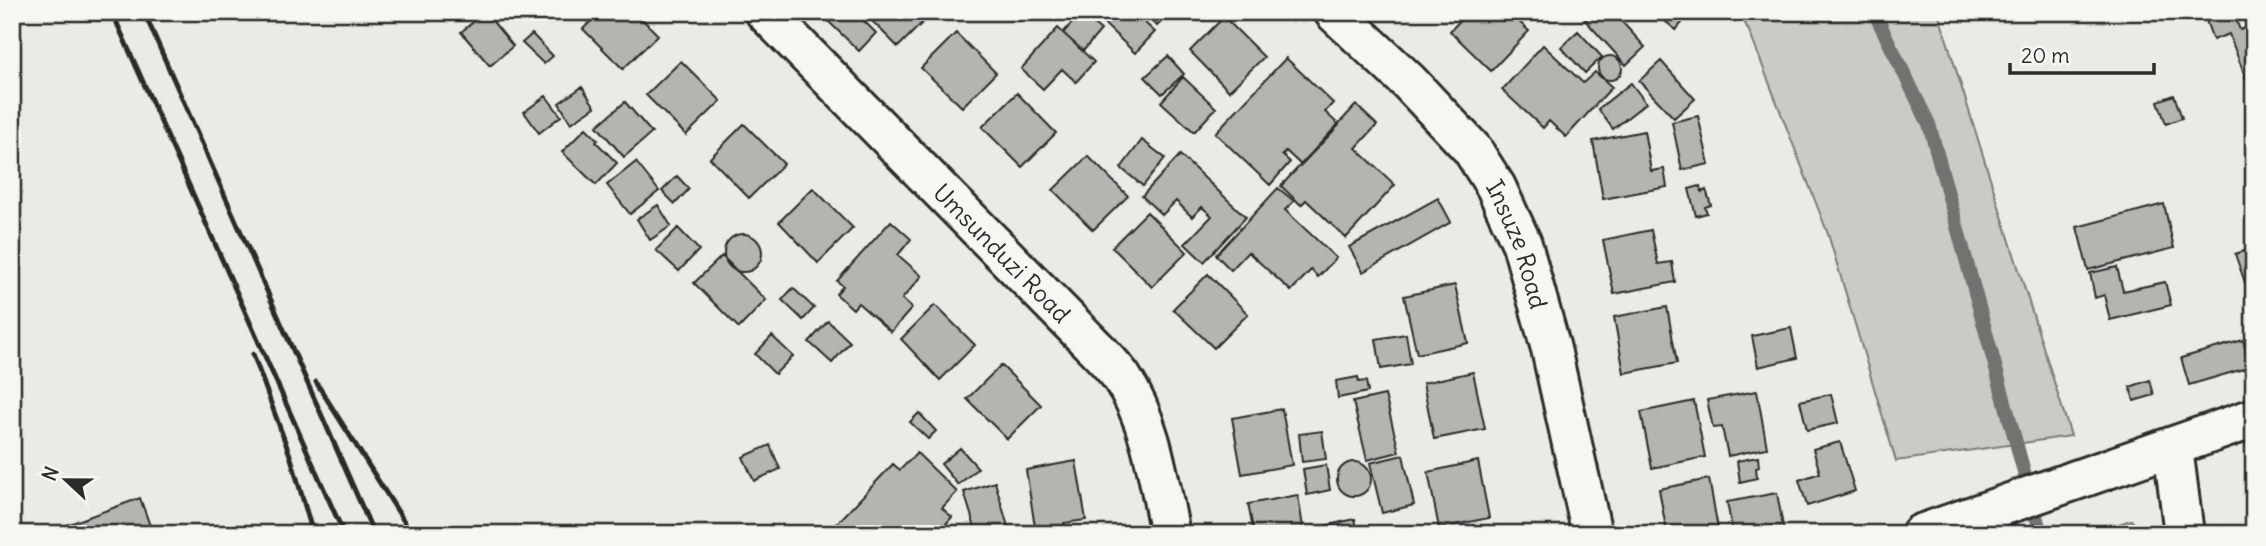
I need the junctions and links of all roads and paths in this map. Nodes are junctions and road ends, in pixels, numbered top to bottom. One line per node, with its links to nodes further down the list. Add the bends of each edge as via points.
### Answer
1 (765, 12): 5 (street, Umsunduzi Road, via 1122,377 1151,446)
2 (1334, 12): 6 (street, Insuze Road, via 1463,139 1496,187 1522,244 1552,349)
3 (2254, 418): 4 (street)
4 (2173, 448): 7 (street); 8 (street)
5 (1170, 534)
6 (1592, 534)
7 (1921, 534)
8 (2184, 534)

